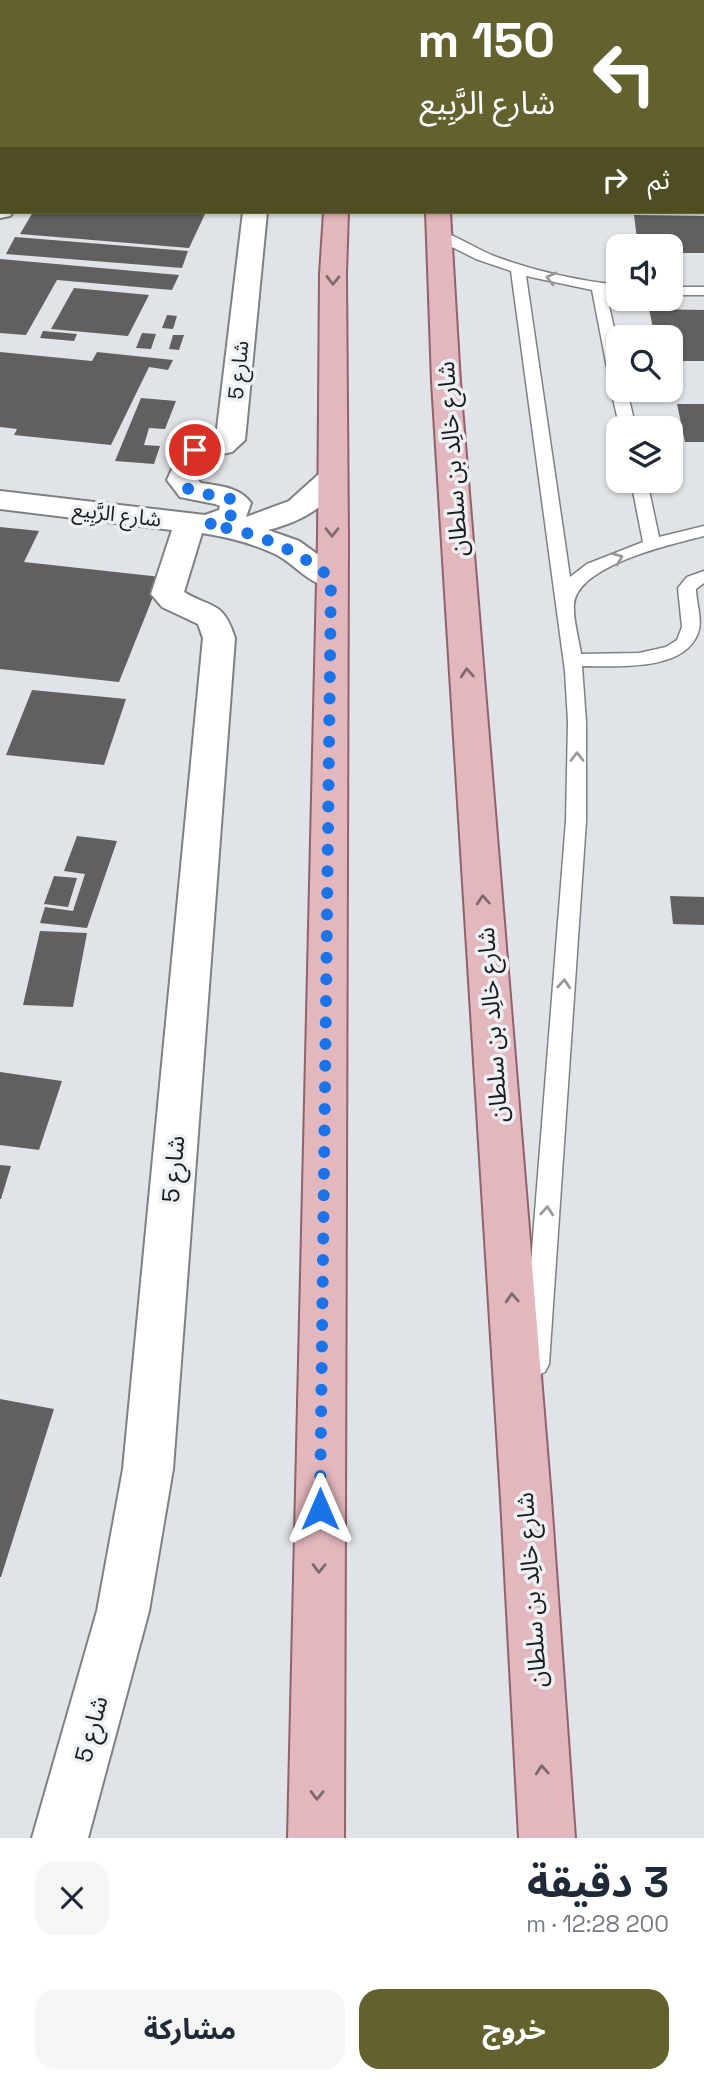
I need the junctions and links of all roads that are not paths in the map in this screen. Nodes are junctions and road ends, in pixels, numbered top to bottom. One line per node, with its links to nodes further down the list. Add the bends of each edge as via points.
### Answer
1 (255, 214): 13 (street, شارع 5, via 230,440 190,454 182,480 191,491 236,503 232,515)
2 (336, 214): 10 (main road, one-way to 10)
3 (438, 223): 4 (lane, via 464,249); 20 (main road, شارع خالِد بن سلطان, one-way to 3)
4 (518, 269): 5 (lane, one-way to 4); 18 (lane)
5 (598, 287): 6 (lane); 9 (lane)
6 (606, 288)
7 (683, 291): 8 (lane)
8 (704, 291)
9 (606, 325)
10 (331, 480): 13 (street, شارع الرَّبِيع, via 294,511 276,519); 17 (main road, one-way to 17)
11 (641, 493): 15 (lane)
12 (0, 500): 13 (street, شارع الرَّبِيع)
13 (211, 526): 17 (street, شارع الرَّبِيع, via 288,548); 21 (street, شارع 5, via 167,594 211,617 219,638 148,1469 123,1611)
14 (704, 531): 15 (lane)
15 (652, 544): 18 (lane, one-way to 15, via 574,583 593,568)
16 (704, 576): 19 (lane, via 687,588 690,631 674,652 660,658)
17 (331, 578): 22 (main road, one-way to 22)
18 (565, 603): 19 (lane)
19 (573, 660): 20 (lane, one-way to 19, via 576,821)
20 (526, 1499): 23 (main road, شارع خالِد بن سلطان, one-way to 20)
21 (60, 1838)
22 (316, 1838)
23 (547, 1838)

